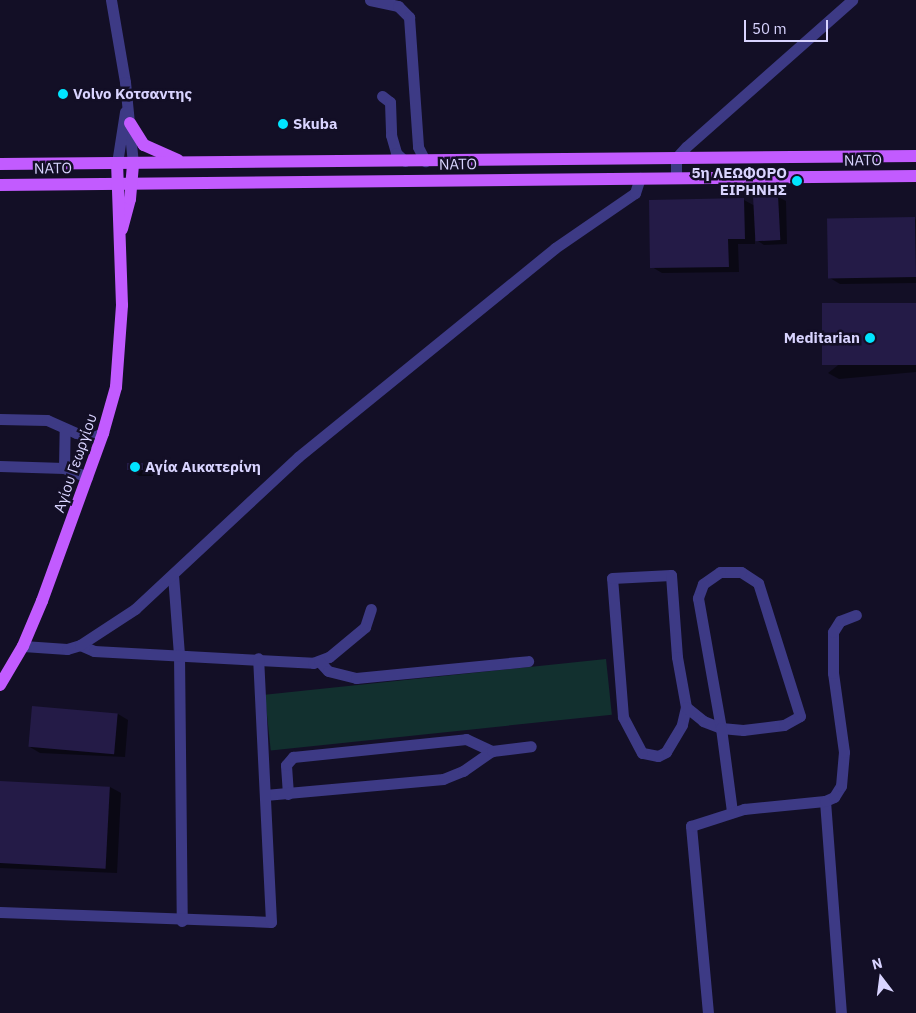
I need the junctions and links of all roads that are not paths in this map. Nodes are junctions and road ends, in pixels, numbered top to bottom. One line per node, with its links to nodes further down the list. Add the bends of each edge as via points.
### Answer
1 (111, 0): 5 (street)
2 (370, 0): 10 (street, via 398,6 409,17 418,147)
3 (852, 0): 8 (street)
4 (382, 96): 9 (street, via 390,102 391,134 396,153)
5 (126, 100): 6 (street); 14 (street)
6 (130, 123): 11 (street); 12 (main road, via 144,145)
7 (916, 156): 8 (main road, ΝΑΤΟ)
8 (676, 158): 10 (main road, ΝΑΤΟ); 17 (street)
9 (405, 161): 10 (main road, ΝΑΤΟ); 12 (main road, ΝΑΤΟ)
10 (425, 161)
11 (132, 163): 12 (main road, ΝΑΤΟ); 14 (main road, ΝΑΤΟ); 19 (main road, Αγίου Γεωργίου)
12 (185, 163)
13 (0, 164): 14 (main road, ΝΑΤΟ)
14 (117, 164): 18 (main road, Αγίου Γεωργίου)
15 (916, 176): 17 (main road, ΝΑΤΟ)
16 (640, 178): 17 (main road, ΝΑΤΟ); 19 (main road, ΝΑΤΟ); 28 (street, via 635,193 555,248 298,457)
17 (676, 178)
18 (116, 184): 19 (main road, ΝΑΤΟ); 20 (main road, ΝΑΤΟ); 21 (main road, Αγίου Γεωργίου)
19 (132, 184): 21 (main road, Αγίου Γεωργίου)
20 (0, 185)
21 (120, 236): 24 (main road, Αγίου Γεωργίου, via 122,305 118,367)
22 (0, 419): 23 (street, via 47,420)
23 (65, 429): 24 (street, via 93,437); 26 (street)
24 (103, 433): 27 (main road, Αγίου Γεωργίου)
25 (0, 466): 26 (street)
26 (64, 468): 27 (street)
27 (87, 477): 32 (main road, Αγίου Γεωργίου)
28 (173, 575): 31 (street, via 135,608); 33 (street)
29 (371, 610): 35 (street, via 364,626)
30 (856, 615): 44 (street, via 840,621 833,632 833,672 844,752 841,786 834,797)
31 (80, 645): 32 (street, via 66,649); 33 (street, via 94,651)
32 (23, 646): 37 (main road, Αγίου Γεωργίου)
33 (179, 654): 34 (street); 47 (street)
34 (258, 658): 35 (street, via 302,664); 43 (street)
35 (319, 661): 36 (street, via 328,671 356,678)
36 (528, 661)
37 (0, 685)
38 (686, 707): 38 (street, via 682,725 666,752 658,756 642,753 623,717 612,578 671,575 677,657); 39 (street, via 694,716)
39 (721, 728): 39 (street, via 767,729 794,722 800,716 758,583 747,574 734,570 720,572 708,579 698,598); 45 (street)
40 (531, 746): 41 (street)
41 (492, 751): 42 (street, via 463,771 443,779); 42 (street, via 466,739 292,757 286,765)
42 (288, 794): 43 (street)
43 (265, 795): 47 (street, via 271,922)
44 (825, 801): 45 (street); 49 (street)
45 (732, 812): 48 (street, via 691,826)
46 (0, 912): 47 (street)
47 (182, 921)
48 (708, 1013)
49 (842, 1013)

